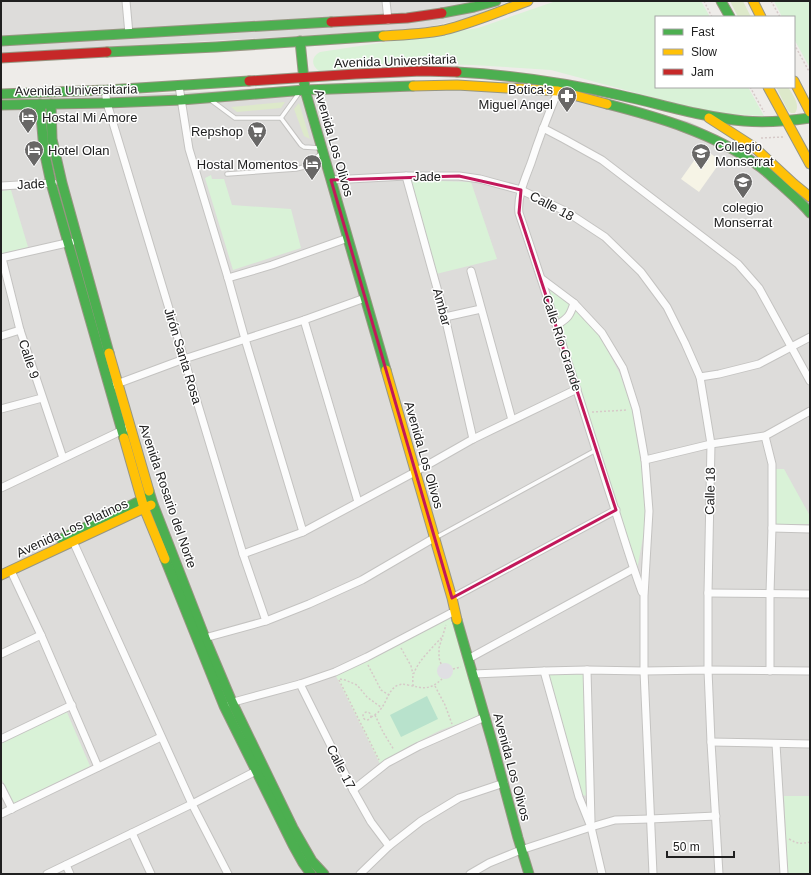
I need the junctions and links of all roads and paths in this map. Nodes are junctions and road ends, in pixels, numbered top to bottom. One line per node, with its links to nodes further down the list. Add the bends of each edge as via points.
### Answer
1 (126, 1): 15 (street)
2 (386, 1): 14 (street)
3 (496, 1): 9 (street)
4 (528, 1): 17 (street, Avenida Universitaria, via 444,30 418,34)
5 (704, 1): 10 (path)
6 (721, 1): 11 (street)
7 (753, 1): 12 (street)
8 (771, 1): 13 (path)
9 (473, 4): 14 (street, via 432,16)
10 (712, 16)
11 (729, 16)
12 (760, 16)
13 (779, 16)
14 (388, 20): 15 (street)
15 (129, 34): 16 (street)
16 (1, 41)
17 (300, 41): 19 (street, Avenida Universitaria); 21 (street, Avenida Los Olivos)
18 (795, 46): 20 (path)
19 (1, 58)
20 (810, 73)
21 (303, 77): 23 (street, Avenida Universitaria); 27 (street, Avenida Los Olivos); 33 (street, Avenida Universitaria, via 432,70 476,73 550,81)
22 (795, 83): 37 (street)
23 (179, 86): 26 (street, Avenida Universitaria); 31 (street)
24 (751, 88): 39 (path)
25 (769, 88): 43 (street)
26 (106, 90): 29 (street, Avenida Universitaria); 32 (street, Jirón Santa Rosa)
27 (303, 90): 28 (street, Avenida Universitaria, via 457,85); 30 (street, Avenida Universitaria); 41 (lane); 47 (street, Avenida Los Olivos)
28 (558, 91): 38 (street, Avenida Universitaria); 44 (street, Calle Río Grande)
29 (1, 94)
30 (208, 98): 31 (street, Avenida Universitaria); 41 (lane, via 235,118)
31 (181, 100): 32 (street, Avenida Universitaria); 65 (street, via 189,149)
32 (107, 103): 35 (street, Avenida Universitaria); 78 (street, Jirón Santa Rosa)
33 (649, 103): 38 (street); 40 (street, Avenida Universitaria)
34 (40, 104): 35 (street, Avenida Universitaria); 36 (street, Avenida Universitaria); 53 (street, Avenida Rosario del Norte, via 44,150)
35 (51, 104): 54 (street, Avenida Rosario del Norte, via 52,139)
36 (1, 105)
37 (810, 112)
38 (648, 114): 52 (street, Avenida Universitaria, via 725,144 757,164)
39 (765, 115)
40 (706, 116): 43 (street, Avenida Universitaria, via 768,122); 46 (street)
41 (281, 118): 47 (lane, via 301,146)
42 (810, 118): 43 (street, Avenida Universitaria)
43 (786, 121): 48 (street)
44 (543, 128): 57 (street, Calle Río Grande); 77 (street, via 602,160 738,264 759,288)
45 (787, 136): 46 (path, via 757,138)
46 (747, 142): 55 (street)
47 (322, 150): 49 (lane, via 304,167); 51 (street, Avenida Los Olivos)
48 (810, 164)
49 (227, 174)
50 (406, 176): 51 (street, Jade); 57 (street, Jade, via 458,176); 70 (street, Ambar)
51 (332, 180): 60 (street, Avenida Los Olivos)
52 (778, 182): 55 (street); 59 (street, Avenida Universitaria)
53 (51, 183): 54 (street, Jade); 56 (street, Jade); 62 (street, Avenida Rosario del Norte)
54 (62, 183): 61 (street, Avenida Rosario del Norte)
55 (794, 184): 58 (street)
56 (1, 186)
57 (521, 190): 66 (street, Calle Río Grande, via 519,213); 79 (street, Calle 18, via 567,212 605,237 641,272 667,307)
58 (810, 197)
59 (810, 213)
60 (348, 238): 65 (street); 67 (street, Avenida Los Olivos)
61 (77, 240): 62 (street); 81 (street, Avenida Rosario del Norte)
62 (68, 243): 63 (street); 81 (street, Avenida Rosario del Norte)
63 (2, 258): 73 (street, Calle 9)
64 (471, 271): 69 (street)
65 (228, 278): 76 (street)
66 (542, 279): 68 (street); 72 (street, Calle Río Grande)
67 (365, 298): 71 (street); 96 (street, Avenida Los Olivos)
68 (574, 303): 72 (street, via 571,314); 85 (street, via 602,333 622,368)
69 (481, 308): 70 (street); 88 (street)
70 (445, 317): 91 (street, Ambar)
71 (304, 320): 76 (street); 99 (street)
72 (557, 325): 82 (street, Calle Río Grande)
73 (20, 330): 74 (street); 83 (street, Calle 9)
74 (1, 336)
75 (810, 337): 77 (street)
76 (245, 339): 78 (street); 104 (street)
77 (791, 347): 79 (street, via 759,364); 80 (street)
78 (184, 359): 81 (street); 107 (street, Jirón Santa Rosa)
79 (700, 377): 92 (street, Calle 18)
80 (810, 381)
81 (113, 385): 89 (street, Avenida Rosario del Norte)
82 (577, 389): 87 (street, Calle Río Grande); 88 (street)
83 (42, 398): 84 (street); 94 (street, Calle 9)
84 (1, 409)
85 (636, 409): 87 (path); 95 (street)
86 (810, 411): 90 (street)
87 (584, 412): 93 (street, Calle Río Grande)
88 (512, 420): 91 (street)
89 (126, 429): 94 (street); 98 (street, Avenida Rosario del Norte); 100 (street, Avenida Rosario del Norte)
90 (765, 436): 92 (street); 102 (street, via 772,464)
91 (473, 440): 96 (street)
92 (711, 444): 95 (street); 113 (street, Calle 18)
93 (596, 450): 101 (street, Calle Río Grande); 106 (lane)
94 (63, 458): 97 (street)
95 (645, 460): 115 (street, via 649,511)
96 (415, 472): 99 (street); 106 (street, Avenida Los Olivos)
97 (1, 488)
98 (152, 499): 100 (street, Avenida Los Platinos); 122 (street, Avenida Rosario del Norte)
99 (358, 502): 104 (street)
100 (143, 504): 105 (street, Avenida Los Platinos); 122 (street, Avenida Rosario del Norte)
101 (616, 510): 109 (street, Calle Río Grande); 116 (street)
102 (772, 528): 103 (street); 112 (street)
103 (810, 529)
104 (302, 532): 107 (street)
105 (71, 538): 108 (street, Avenida Los Platinos); 110 (street, Avenida Los Platinos); 151 (street)
106 (434, 538): 116 (street, Avenida Los Olivos); 118 (street, via 362,580)
107 (243, 554): 118 (street, Jirón Santa Rosa)
108 (1, 567)
109 (633, 569): 115 (street, Calle Río Grande); 125 (street)
110 (11, 571): 111 (street, Avenida Los Platinos); 120 (street)
111 (1, 576)
112 (770, 593): 113 (street); 114 (street); 133 (street)
113 (708, 594): 130 (street, Calle 18)
114 (810, 594)
115 (644, 596): 132 (street)
116 (452, 598): 117 (street, Avenida Los Olivos)
117 (455, 611): 125 (street, Avenida Los Olivos); 138 (street, via 367,657)
118 (266, 621): 122 (street)
119 (448, 622): 121 (path)
120 (41, 635): 124 (street); 143 (street)
121 (443, 636): 126 (path, via 439,648); 135 (path, via 428,651)
122 (201, 639): 142 (street, Avenida Rosario del Norte)
123 (401, 648): 135 (path)
124 (1, 654)
125 (465, 662): 128 (path); 136 (street, Avenida Los Olivos)
126 (441, 664)
127 (368, 665): 141 (path, via 381,690)
128 (453, 669)
129 (587, 670): 131 (street); 132 (street); 168 (street)
130 (708, 670): 132 (street); 133 (street); 153 (street, Calle 18)
131 (544, 671): 136 (street); 168 (street, via 579,797)
132 (644, 671): 167 (street)
133 (770, 671): 134 (street)
134 (810, 671)
135 (413, 674): 139 (path)
136 (473, 674): 147 (street, Avenida Los Olivos)
137 (442, 679): 140 (path)
138 (300, 684): 142 (street); 162 (street, Calle 17)
139 (413, 686): 140 (path); 141 (path, via 401,684)
140 (434, 686): 150 (path)
141 (389, 695): 144 (path)
142 (228, 704): 159 (street, Avenida Rosario del Norte)
143 (72, 705): 152 (street); 158 (street)
144 (382, 708): 145 (path); 149 (path, via 367,697 357,685 338,678)
145 (375, 715): 146 (path); 156 (path)
146 (371, 717): 148 (path, via 368,720); 148 (path, via 367,713)
147 (485, 717): 160 (street, Avenida Los Olivos); 162 (street, via 387,763)
148 (364, 719): 149 (path)
149 (359, 721): 157 (path)
150 (452, 724)
151 (161, 737): 158 (street); 163 (street)
152 (1, 739)
153 (711, 742): 154 (street); 166 (street, Calle 18)
154 (776, 744): 155 (street); 187 (street)
155 (810, 744)
156 (396, 751)
157 (380, 762)
158 (98, 767): 164 (street)
159 (260, 769): 163 (street); 179 (street, Avenida Rosario del Norte, via 293,845); 180 (street, Avenida Rosario del Norte, via 312,861)
160 (504, 783): 172 (street, via 459,798 421,821); 173 (street, Avenida Los Olivos)
161 (1, 787): 164 (street)
162 (353, 790): 172 (street, Calle 17, via 371,822)
163 (192, 804): 169 (street); 178 (street)
164 (12, 808): 165 (street)
165 (1, 814)
166 (716, 816): 167 (street); 186 (street, Calle 18)
167 (650, 819): 168 (street, via 615,820); 185 (street)
168 (591, 827): 173 (street); 184 (street)
169 (132, 833): 174 (street); 177 (street)
170 (788, 838): 171 (path, via 800,844)
171 (810, 842)
172 (389, 846): 181 (street)
173 (521, 850): 182 (street); 183 (street, Avenida Los Olivos)
174 (66, 865): 175 (street); 176 (street)
175 (47, 874)
176 (70, 874)
177 (152, 874)
178 (228, 874)
179 (311, 874)
180 (324, 874)
181 (360, 874)
182 (470, 874)
183 (529, 874)
184 (602, 874)
185 (652, 874)
186 (719, 874)
187 (784, 874)

